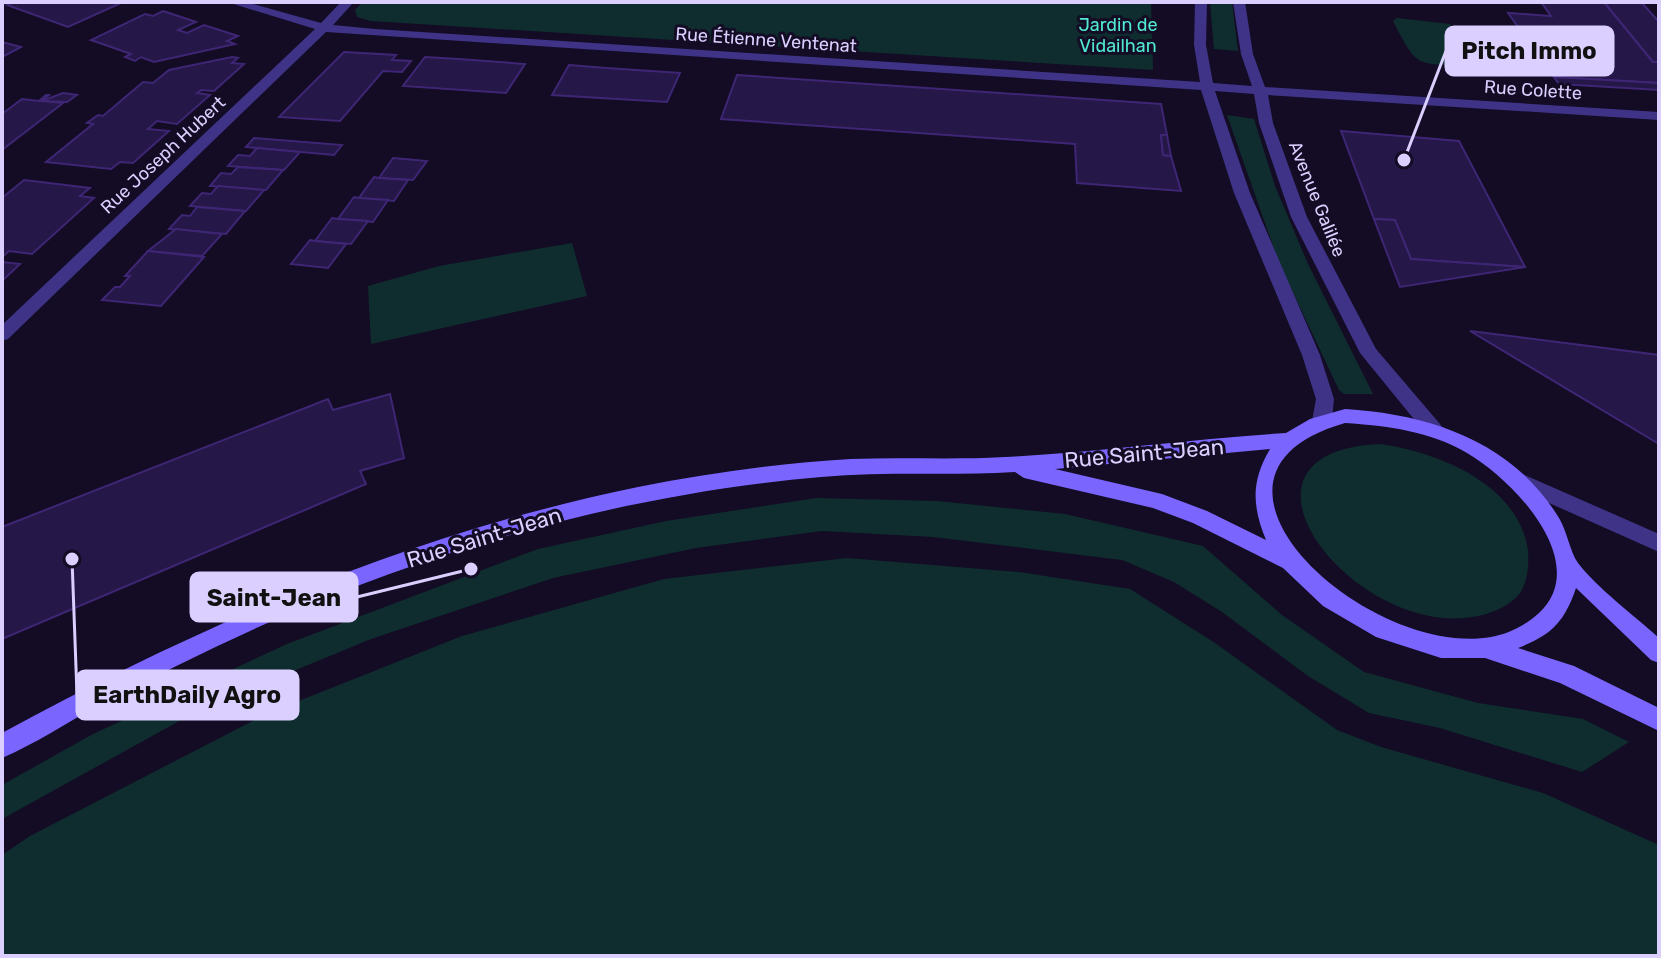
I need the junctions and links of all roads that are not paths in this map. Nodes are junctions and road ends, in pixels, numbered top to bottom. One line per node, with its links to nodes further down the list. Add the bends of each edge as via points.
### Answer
1 (233, 2): 5 (street, Rue Étienne Ventenat)
2 (348, 2): 5 (street, Rue Joseph Hubert)
3 (1201, 2): 6 (street, via 1200,45)
4 (1239, 2): 7 (street, Avenue Galilée, via 1247,54)
5 (324, 28): 6 (street, Rue Étienne Ventenat); 9 (street, Rue Joseph Hubert)
6 (1207, 87): 7 (street, Rue Étienne Ventenat); 10 (street, via 1242,193 1311,355 1325,399)
7 (1260, 90): 8 (street, Rue Colette); 11 (street, Avenue Galilée, via 1275,150 1318,257 1369,353)
8 (1659, 116)
9 (2, 335)
10 (1322, 421): 11 (street, via 1388,418); 12 (street)
11 (1433, 429): 14 (street, via 1478,450)
12 (1285, 440): 13 (street, Rue Saint-Jean); 16 (street, via 1271,459 1264,506)
13 (1003, 465): 16 (street, Rue Saint-Jean, via 1155,500); 21 (street, Rue Saint-Jean, via 850,467 734,479 577,510 485,535 303,599 110,688)
14 (1518, 480): 15 (street); 17 (street, via 1549,517)
15 (1659, 543)
16 (1291, 562): 18 (street, via 1329,599 1378,628 1434,646)
17 (1568, 567): 18 (street, via 1565,596 1550,621 1524,640); 19 (street)
18 (1487, 649): 20 (street, via 1566,674)
19 (1659, 653)
20 (1659, 720)
21 (2, 746)

